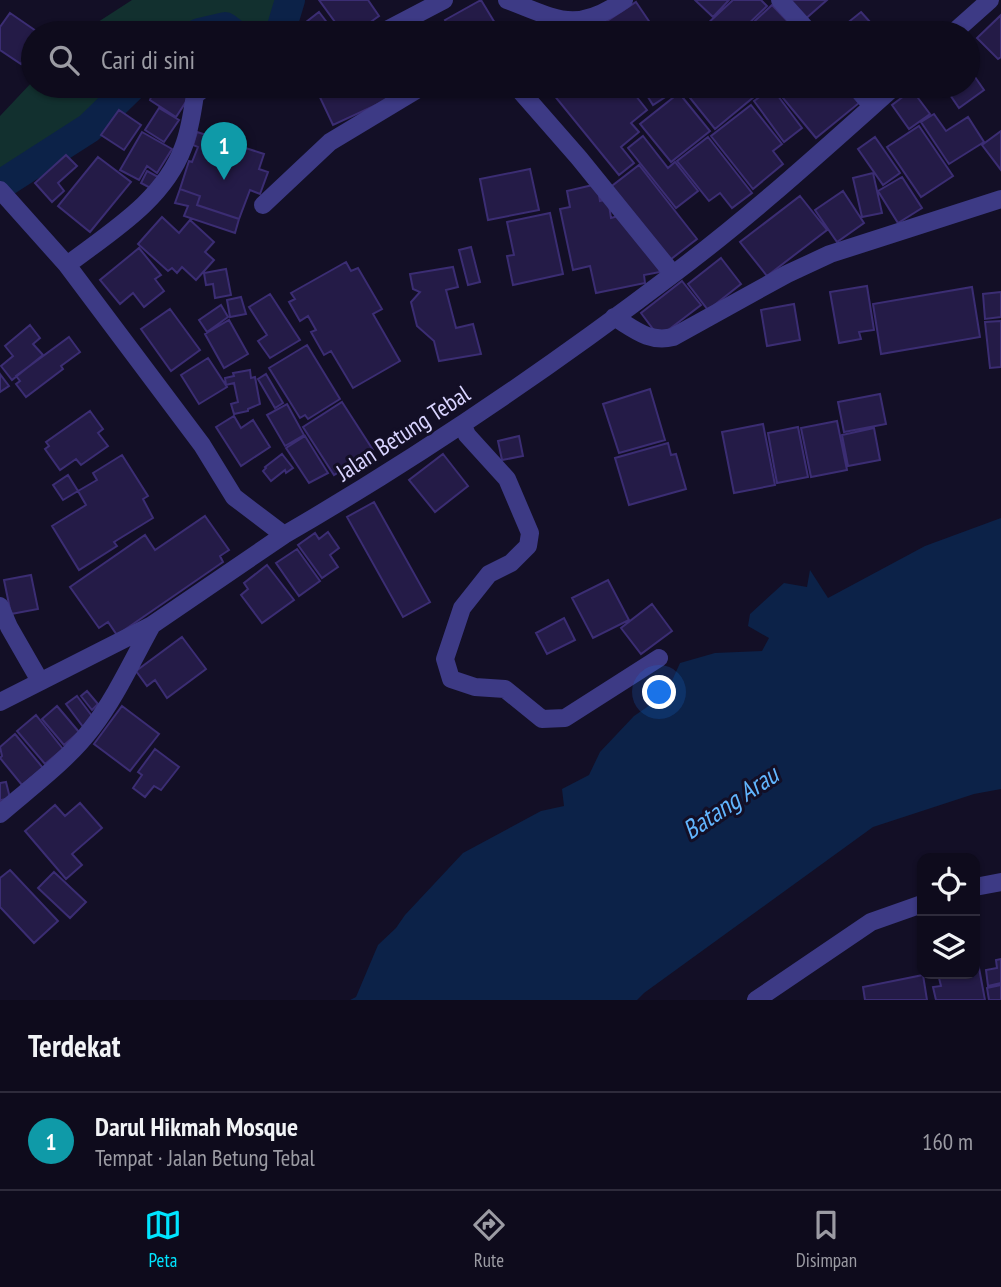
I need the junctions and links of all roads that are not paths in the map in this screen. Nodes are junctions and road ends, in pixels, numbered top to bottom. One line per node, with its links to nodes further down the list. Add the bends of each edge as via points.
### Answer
1 (444, 0): 6 (street)
2 (507, 0): 7 (street)
3 (624, 0): 8 (street, via 597,17)
4 (780, 0): 9 (street)
5 (990, 0): 10 (street)
6 (404, 21)
7 (569, 21)
8 (579, 21)
9 (799, 21)
10 (966, 21)
11 (194, 98): 20 (street, via 182,151 155,196)
12 (403, 98): 19 (street, via 330,142)
13 (526, 98): 21 (street)
14 (865, 98): 16 (street)
15 (881, 98): 16 (street, Jalan Betung Tebal)
16 (872, 106): 21 (street, Jalan Betung Tebal)
17 (0, 190): 20 (street)
18 (1001, 199): 22 (street, via 830,254 673,337 649,338)
19 (262, 205)
20 (67, 265): 24 (street, via 202,445 234,497)
21 (673, 275): 22 (street, Jalan Betung Tebal)
22 (614, 317): 23 (street, Jalan Betung Tebal)
23 (463, 426): 24 (street, Jalan Betung Tebal); 27 (street, via 507,479 530,533 528,546 511,563 489,574 462,608 445,659 451,679 505,689 542,719 565,718)
24 (284, 535): 26 (street, Jalan Betung Tebal)
25 (0, 606): 28 (street)
26 (152, 625): 28 (street, Jalan Betung Tebal); 30 (street, via 90,730)
27 (659, 658)
28 (40, 681): 29 (street, Jalan Betung Tebal)
29 (0, 702)
30 (0, 814)
31 (1001, 881): 32 (street)
32 (980, 886)
33 (917, 906): 34 (street, via 871,922)
34 (756, 1000)

